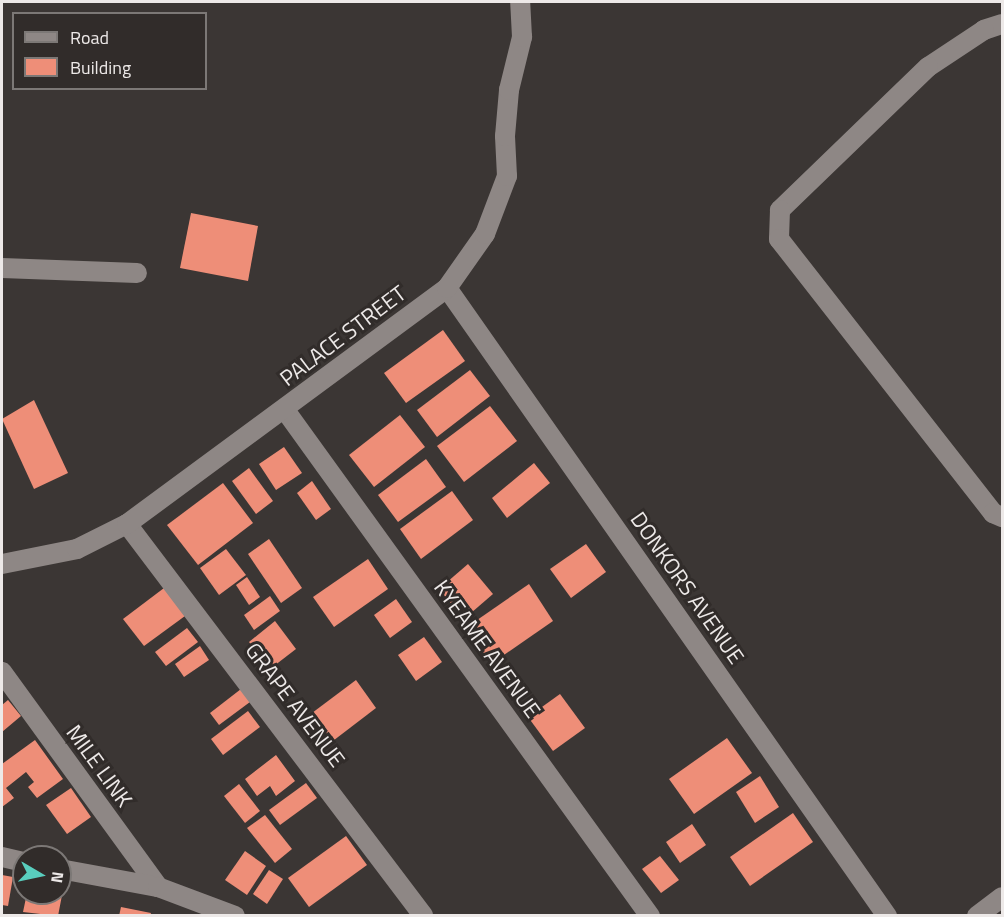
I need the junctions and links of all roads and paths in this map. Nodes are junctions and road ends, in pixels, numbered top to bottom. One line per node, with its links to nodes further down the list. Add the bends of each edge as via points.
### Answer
1 (520, 2): 5 (street, PALACE STREET, via 522,37 509,90 505,136 507,176 485,234)
2 (1002, 24): 7 (street, via 984,30 928,67 780,210 779,239 993,513)
3 (2, 268): 4 (street)
4 (137, 273)
5 (447, 288): 6 (street, PALACE STREET); 17 (street, DONKORS AVENUE)
6 (285, 410): 8 (street, PALACE STREET); 16 (street, KYEAME AVENUE)
7 (1002, 517)
8 (128, 524): 9 (street, PALACE STREET, via 77,549); 15 (street, GRAPE AVENUE)
9 (2, 564)
10 (2, 672): 12 (street, MILE LINK)
11 (72, 871): 12 (street)
12 (158, 887): 14 (street)
13 (1002, 897): 18 (street)
14 (236, 915)
15 (423, 915)
16 (650, 915)
17 (887, 915)
18 (977, 915)

